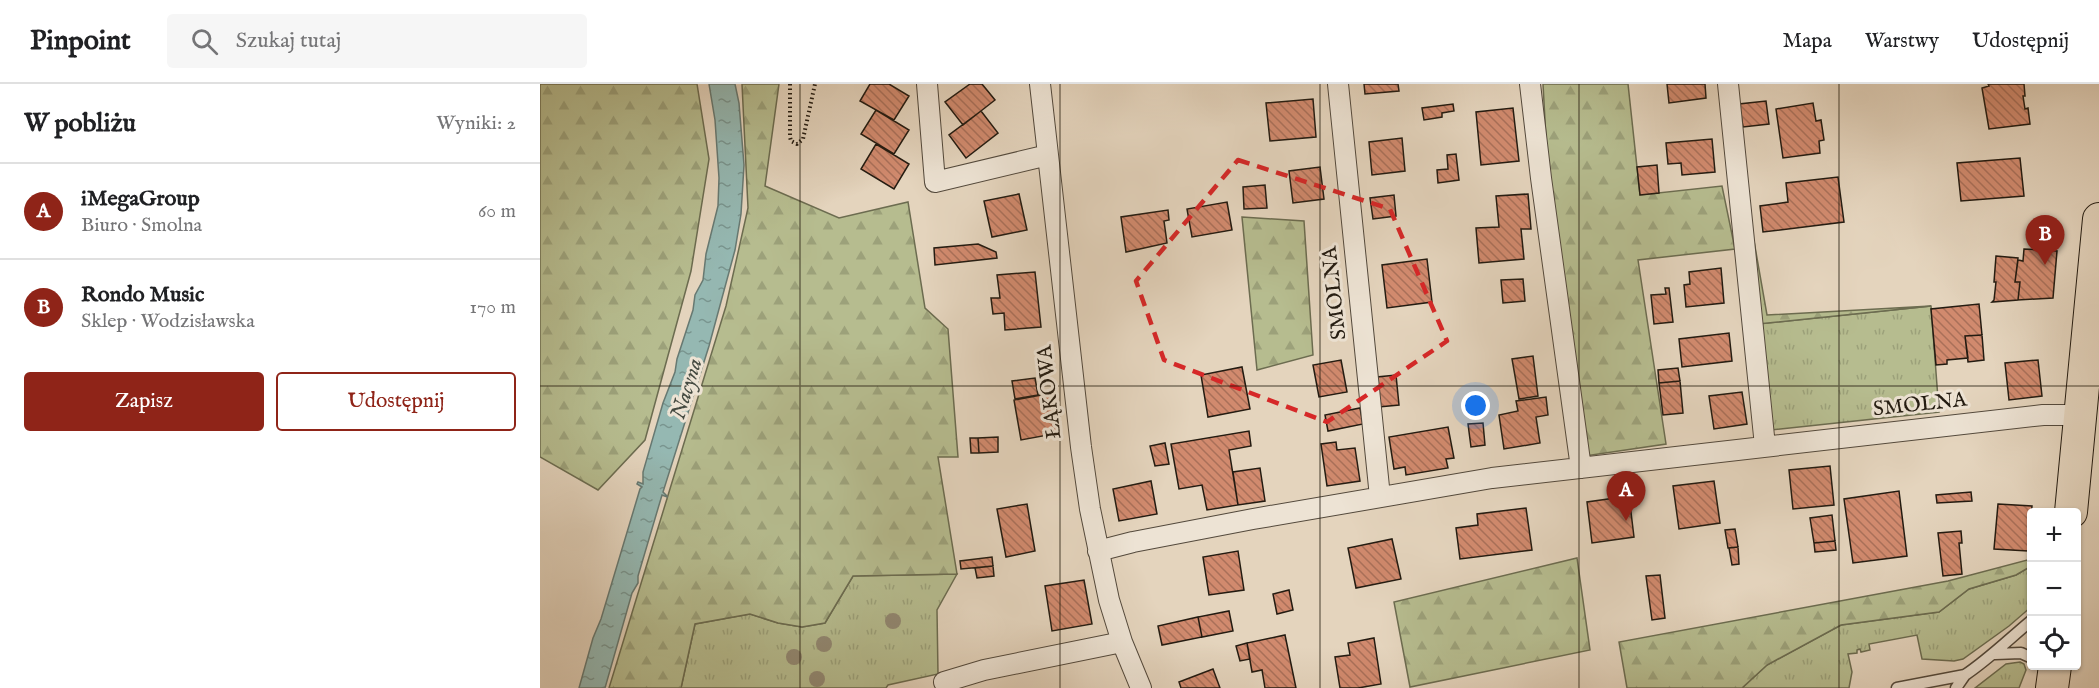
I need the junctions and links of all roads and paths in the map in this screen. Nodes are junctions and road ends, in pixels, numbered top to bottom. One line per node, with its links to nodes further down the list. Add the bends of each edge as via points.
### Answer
1 (790, 84): 2 (path, via 790,137 797,144 803,139)
2 (815, 84)
3 (927, 84): 8 (street, via 935,182)
4 (1040, 84): 8 (street, ŁĄKOWA)
5 (1338, 84): 14 (street, SMOLNA)
6 (1530, 84): 13 (street)
7 (1728, 84): 12 (street)
8 (1048, 155): 16 (street, ŁĄKOWA, via 1081,447)
9 (2099, 219): 10 (main road)
10 (2096, 277): 11 (main road)
11 (2086, 427): 12 (street, SMOLNA, via 2043,415); 15 (main road)
12 (1765, 446): 13 (street, SMOLNA)
13 (1581, 468): 14 (street, SMOLNA)
14 (1380, 496): 16 (street, SMOLNA)
15 (2072, 508)
16 (1098, 551): 18 (street, ŁĄKOWA)
17 (2027, 623): 19 (lane)
18 (1122, 642): 22 (street); 23 (street, ŁĄKOWA)
19 (1995, 654): 20 (lane); 21 (lane)
20 (2027, 656)
21 (1965, 675): 24 (lane); 25 (lane)
22 (944, 682)
23 (1141, 688)
24 (1897, 688)
25 (1956, 688)

